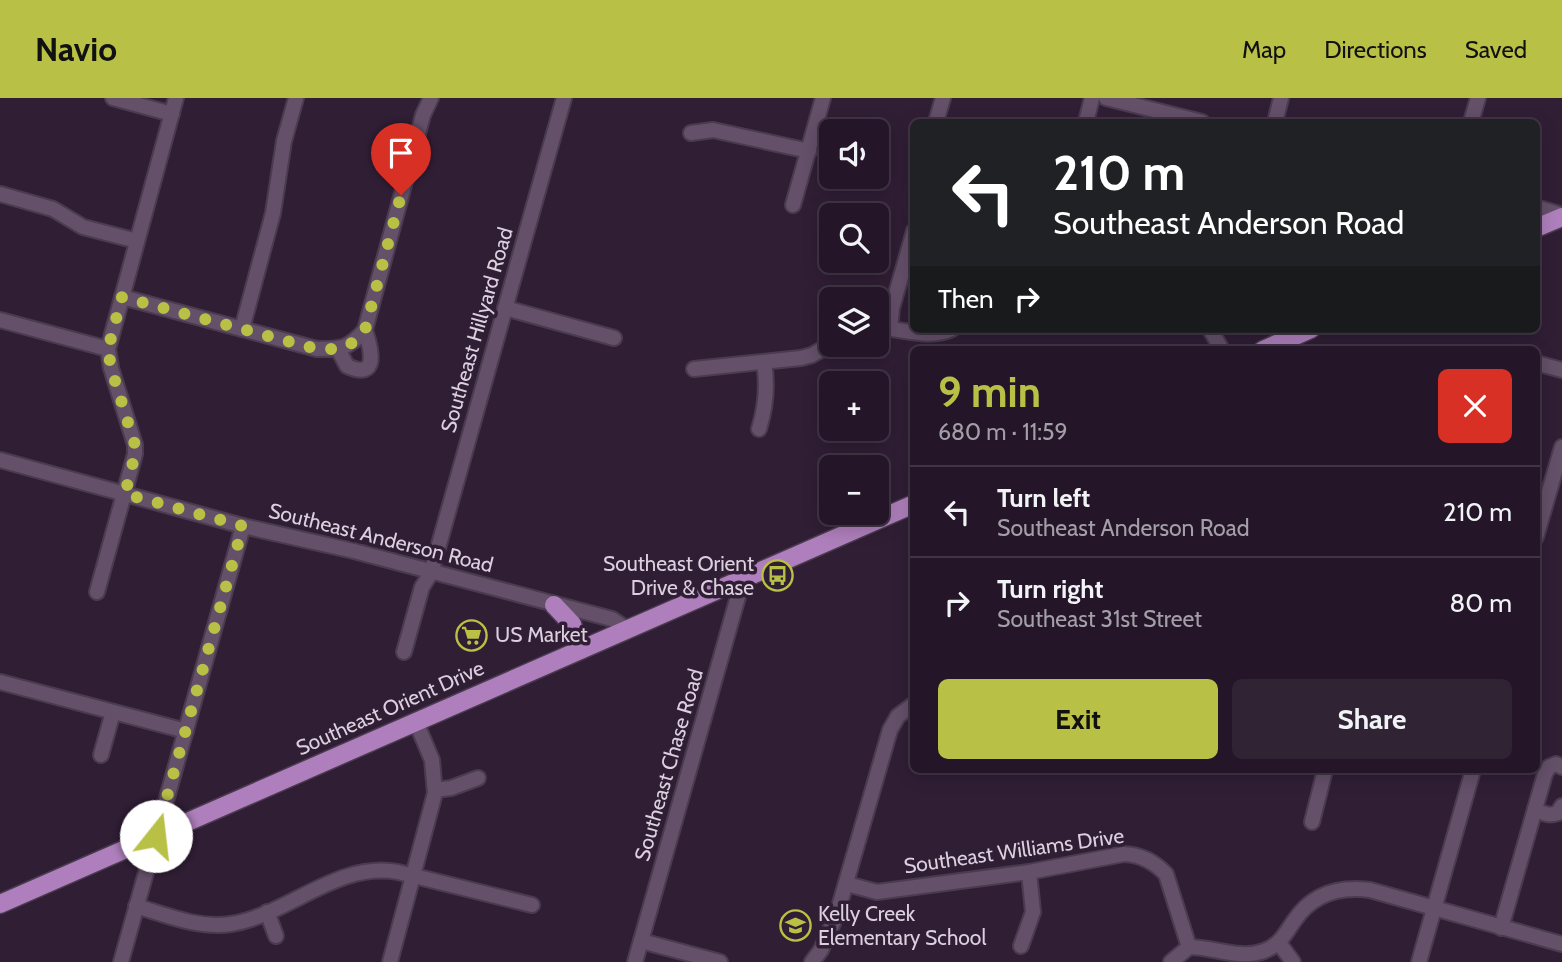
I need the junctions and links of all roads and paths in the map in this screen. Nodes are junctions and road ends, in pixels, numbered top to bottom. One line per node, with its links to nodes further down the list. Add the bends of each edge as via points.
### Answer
1 (113, 98): 12 (street)
2 (176, 98): 12 (street)
3 (296, 98): 31 (street, via 273,213)
4 (431, 98): 33 (street)
5 (564, 98): 28 (street, Southeast Hillyard Road)
6 (823, 98): 19 (street)
7 (943, 98): 13 (street)
8 (1093, 98): 14 (street)
9 (1106, 98): 15 (street)
10 (1281, 98): 16 (street)
11 (1478, 98): 17 (street)
12 (172, 114): 25 (street)
13 (937, 119)
14 (1087, 119)
15 (1190, 119)
16 (1276, 119)
17 (1472, 119)
18 (691, 133): 19 (street, via 713,130)
19 (809, 151): 21 (street)
20 (0, 194): 25 (street, via 53,209 83,227)
21 (793, 205)
22 (1540, 208): 23 (street)
23 (1562, 216): 24 (main road)
24 (1540, 226)
25 (137, 241): 27 (street)
26 (910, 245): 29 (street)
27 (122, 297): 31 (street); 41 (street)
28 (505, 308): 38 (street); 54 (street, Southeast Hillyard Road)
29 (889, 315)
30 (0, 320): 41 (street)
31 (242, 329): 40 (street, via 317,349)
32 (889, 329): 34 (street)
33 (365, 330): 40 (street); 40 (street, via 372,354 366,368 347,366)
34 (910, 332)
35 (914, 333): 36 (street)
36 (942, 333)
37 (1302, 333): 39 (main road)
38 (614, 338)
39 (1272, 346)
40 (344, 347)
41 (108, 349): 50 (street, via 135,445)
42 (819, 351): 43 (street)
43 (764, 363): 45 (street); 47 (street, via 766,403)
44 (1540, 364): 46 (street)
45 (694, 369)
46 (1562, 370)
47 (759, 429)
48 (1562, 447): 52 (street)
49 (0, 460): 50 (street, Southeast Anderson Road)
50 (125, 494): 53 (street, Southeast Anderson Road); 56 (street)
51 (910, 506): 55 (main road, Southeast Orient Drive)
52 (1540, 523)
53 (243, 526): 54 (street, Southeast Anderson Road); 65 (street)
54 (431, 573): 57 (street, Southeast Anderson Road); 60 (street, Southeast Hillyard Road, via 422,587)
55 (743, 579): 58 (main road, Southeast Orient Drive); 86 (street, Southeast Chase Road)
56 (97, 592)
57 (554, 605): 58 (street, Southeast Anderson Road, via 612,619); 59 (main road, via 572,624)
58 (627, 629): 59 (main road, Southeast Orient Drive)
59 (580, 650): 64 (main road, Southeast Orient Drive)
60 (404, 652)
61 (0, 682): 63 (street)
62 (910, 707): 78 (street, via 890,730)
63 (113, 712): 65 (street); 66 (street)
64 (416, 722): 71 (street, via 432,760); 75 (main road, Southeast Orient Drive)
65 (186, 731): 75 (street)
66 (101, 755)
67 (1562, 767): 73 (street, via 1549,767)
68 (1324, 773): 74 (street)
69 (1472, 773): 82 (street)
70 (478, 778): 71 (street)
71 (435, 790): 77 (street)
72 (1562, 806): 73 (street, via 1551,815)
73 (1535, 809): 84 (street)
74 (1312, 822)
75 (156, 836): 79 (main road, Southeast Orient Drive); 81 (street)
76 (1029, 872): 78 (street, Southeast Williams Drive, via 877,892); 89 (street, via 1033,912); 90 (street, Southeast Williams Drive, via 1124,854 1147,859 1166,874)
77 (413, 876): 80 (street); 83 (street, via 384,870 363,872); 92 (street)
78 (847, 884): 95 (street, via 829,933)
79 (0, 904)
80 (532, 905)
81 (136, 906): 83 (street, via 219,925); 91 (street)
82 (1434, 909): 84 (street); 87 (street, via 1370,890 1332,891 1306,907); 98 (street)
83 (267, 912): 85 (street)
84 (1501, 928): 88 (street)
85 (276, 936)
86 (641, 941): 93 (street, Southeast Chase Road); 94 (street)
87 (1279, 943): 90 (street, via 1244,955); 97 (street)
88 (1562, 944)
89 (1021, 946)
90 (1189, 947): 96 (street)
91 (121, 962)
92 (390, 962)
93 (635, 962)
94 (720, 962)
95 (812, 962)
96 (1171, 962)
97 (1293, 962)
98 (1419, 962)

